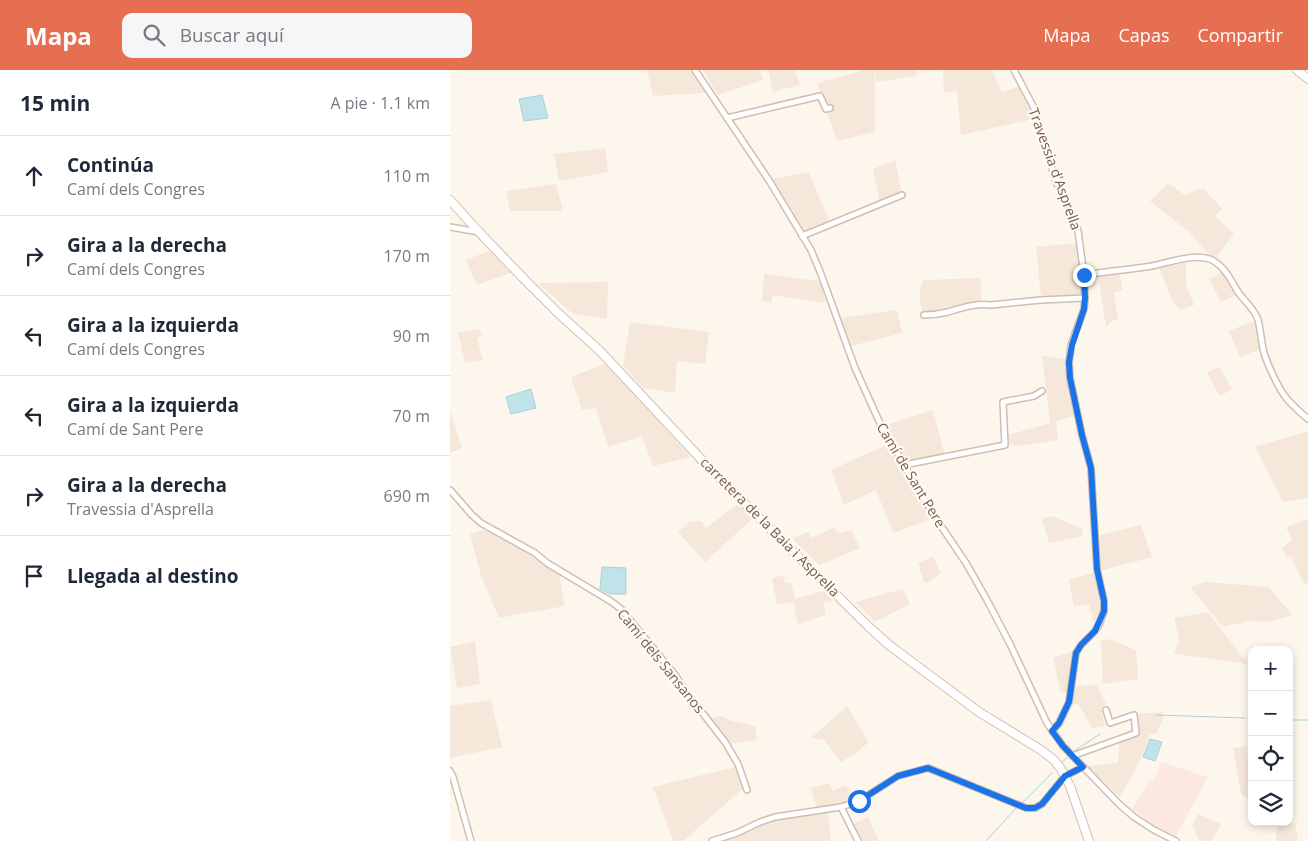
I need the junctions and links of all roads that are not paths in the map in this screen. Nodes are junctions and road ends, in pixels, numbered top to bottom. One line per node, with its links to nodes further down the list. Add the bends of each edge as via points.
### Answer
1 (695, 70): 6 (street, Camí de Sant Pere)
2 (1014, 70): 12 (street, Travessia d'Asprella, via 1034,108 1055,179 1076,224)
3 (1297, 70): 4 (main road)
4 (1308, 79)
5 (830, 108): 6 (street, via 826,109 820,96)
6 (728, 118): 11 (street, Camí de Sant Pere)
7 (902, 196): 11 (street)
8 (450, 200): 10 (main road, carretera de la Baia i Asprella)
9 (450, 227): 10 (street)
10 (479, 232): 24 (main road, carretera de la Baia i Asprella, via 617,368 715,474 869,627 979,712 1041,750 1054,760)
11 (802, 236): 17 (street, Camí de Sant Pere, via 818,267 867,397)
12 (1084, 275): 13 (street, Travessia d'Asprella); 16 (street, via 1198,257 1211,259 1232,280 1257,315 1265,356 1284,396)
13 (1085, 298): 14 (street, via 983,304); 20 (street, Travessia d'Asprella, via 1069,370 1091,468 1097,569 1104,611 1095,631 1076,653 1069,702)
14 (924, 316)
15 (1042, 391): 17 (street, via 1034,396 1003,402 1005,445)
16 (1308, 419)
17 (904, 465): 20 (street, Camí de Sant Pere, via 987,600)
18 (450, 490): 25 (street, Camí dels Sansanos, via 481,523 535,553 621,609 725,742 738,764)
19 (1106, 710): 21 (street, via 1110,723 1134,715 1136,733)
20 (1052, 731): 21 (street, Camí de Sant Pere)
21 (1072, 756): 22 (street, Camí de Sant Pere)
22 (1083, 767): 24 (street); 31 (street, Camí de Sant Pere, via 1134,816)
23 (450, 771): 27 (street)
24 (1065, 776): 26 (street, via 1048,799 1035,808 1026,808 928,768 898,776 859,801); 30 (main road, carretera de la Baia i Asprella)
25 (746, 790)
26 (841, 807): 28 (street, via 775,817); 29 (street)
27 (471, 841)
28 (712, 841)
29 (858, 841)
30 (1089, 841)
31 (1176, 841)

